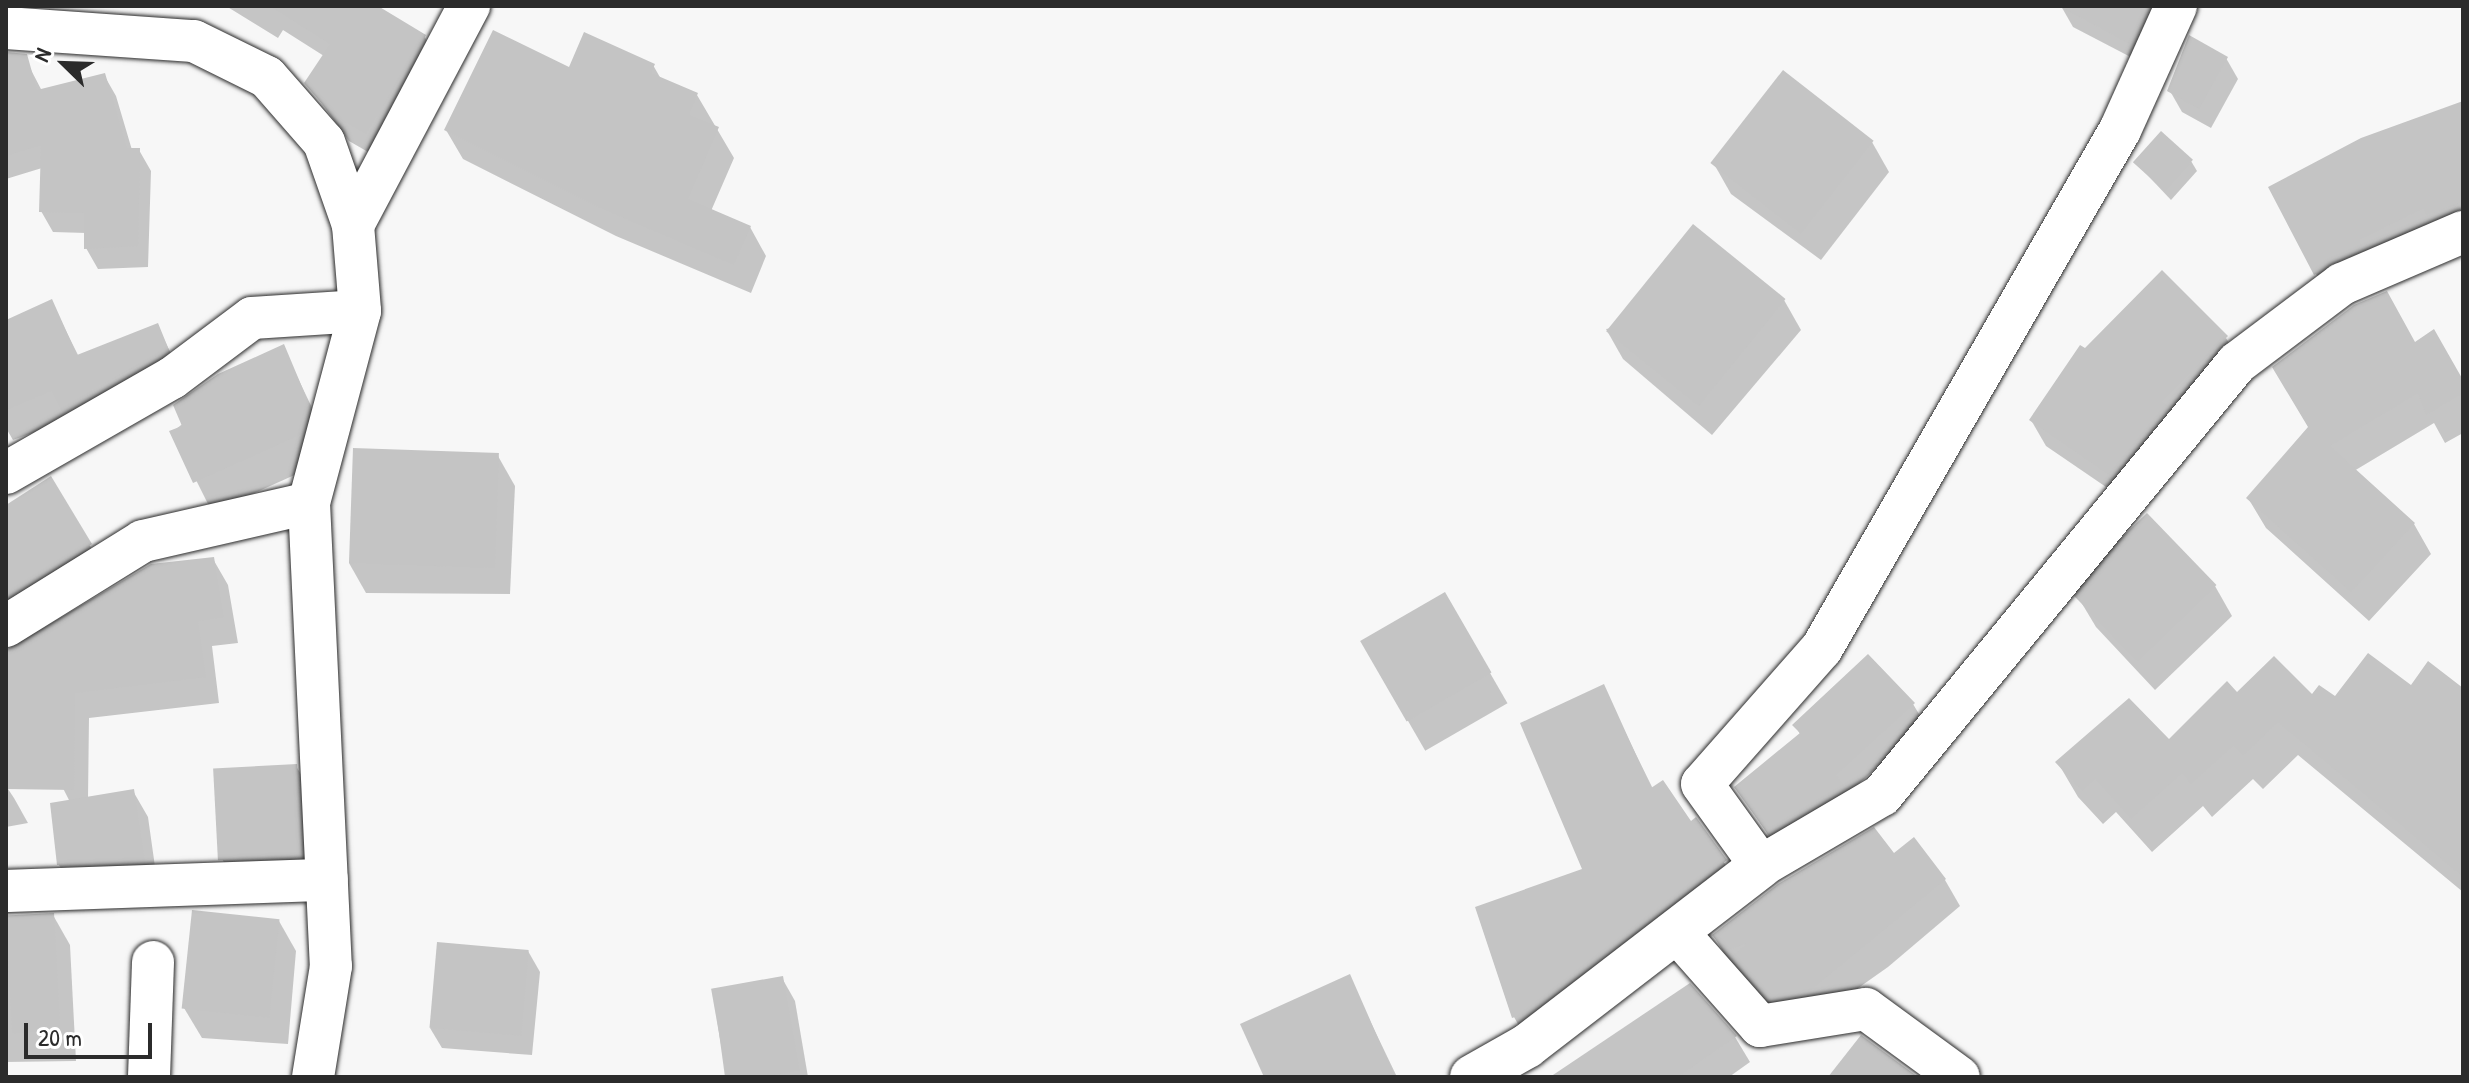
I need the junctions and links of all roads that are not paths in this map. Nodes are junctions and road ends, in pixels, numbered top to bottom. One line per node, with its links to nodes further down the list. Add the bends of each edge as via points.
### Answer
1 (469, 6): 4 (street)
2 (2176, 6): 10 (street, via 2120,130 1822,648 1702,784)
3 (6, 28): 4 (street, via 194,41 267,77 324,142)
4 (353, 225): 6 (street)
5 (2463, 232): 10 (street, via 2342,284 2237,363 1882,795)
6 (360, 311): 7 (street, via 252,318 172,378); 8 (street)
7 (6, 473)
8 (309, 503): 9 (street, via 143,541); 11 (street)
9 (6, 626)
10 (1761, 866): 13 (street)
11 (327, 880): 12 (street); 16 (street, via 331,966)
12 (6, 891)
13 (1676, 931): 17 (street, via 1527,1046); 18 (street, via 1760,1026 1866,1009)
14 (153, 962): 15 (street)
15 (149, 1077)
16 (313, 1077)
17 (1472, 1077)
18 (1959, 1077)

